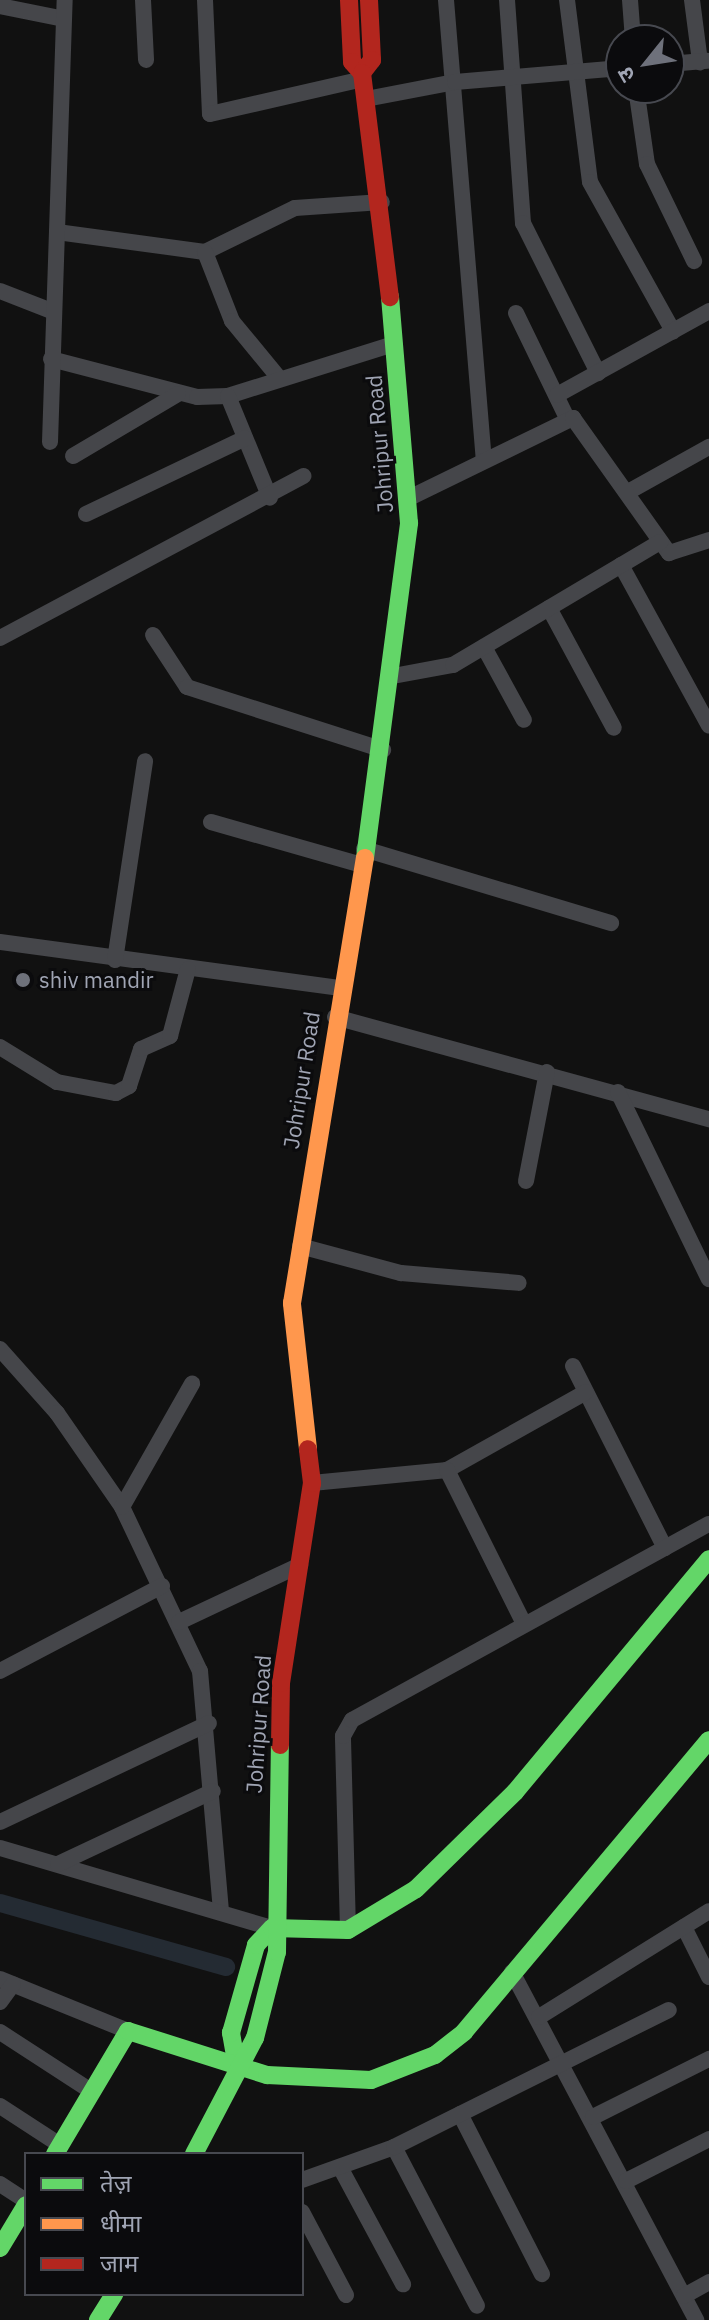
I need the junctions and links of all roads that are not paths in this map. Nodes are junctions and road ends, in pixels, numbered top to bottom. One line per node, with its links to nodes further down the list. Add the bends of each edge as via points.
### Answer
1 (65, 0): 12 (street)
2 (143, 0): 14 (street)
3 (205, 0): 19 (street, via 210,114)
4 (349, 0): 19 (street, via 352,62)
5 (369, 0): 19 (street, Johripur Road, via 372,60)
6 (446, 0): 21 (street)
7 (507, 0): 20 (street)
8 (567, 0): 18 (street)
9 (630, 0): 13 (street)
10 (692, 0): 15 (street)
11 (0, 6): 12 (street)
12 (64, 19): 25 (street)
13 (632, 24)
14 (146, 60)
15 (705, 61): 16 (street)
16 (685, 63)
17 (605, 69): 18 (street)
18 (574, 72): 20 (street); 32 (street, via 595,198)
19 (362, 76): 22 (street, Johripur Road)
20 (513, 77): 21 (street); 35 (street, via 523,223)
21 (455, 82): 22 (street); 45 (street)
22 (366, 99): 24 (street, Johripur Road)
23 (638, 104): 27 (street, via 647,164)
24 (382, 202): 26 (street, via 295,208); 33 (street, Johripur Road)
25 (57, 232): 26 (street); 30 (street)
26 (205, 252): 36 (street, via 232,321)
27 (694, 261)
28 (0, 293): 30 (street)
29 (709, 311): 32 (street)
30 (54, 312): 34 (street)
31 (516, 313): 38 (street)
32 (673, 331): 35 (street)
33 (394, 344): 36 (street); 49 (street, Johripur Road)
34 (51, 359): 37 (street); 42 (street)
35 (598, 373): 38 (street)
36 (279, 378): 39 (street)
37 (178, 394): 39 (street); 44 (street)
38 (557, 395): 40 (street)
39 (228, 396): 41 (street)
40 (567, 418): 45 (street); 47 (street, via 584,424)
41 (245, 438): 48 (street); 50 (street)
42 (50, 442)
43 (709, 447): 47 (street)
44 (73, 456)
45 (484, 459): 49 (street)
46 (303, 476): 48 (street)
47 (628, 492): 51 (street)
48 (270, 498): 56 (street)
49 (407, 499): 58 (street, Johripur Road)
50 (86, 514)
51 (660, 542): 52 (street, via 672,555); 53 (street)
52 (708, 543)
53 (621, 565): 54 (street); 60 (street)
54 (549, 608): 57 (street); 61 (street)
55 (153, 635): 62 (street, via 187,687)
56 (0, 638)
57 (484, 647): 58 (street, via 453,665); 59 (street)
58 (393, 676): 62 (street, Johripur Road)
59 (524, 720)
60 (709, 726)
61 (614, 728)
62 (383, 750): 65 (street, Johripur Road)
63 (145, 761): 68 (street)
64 (211, 822): 65 (street)
65 (363, 857): 66 (street); 70 (street, Johripur Road)
66 (611, 923)
67 (0, 942): 68 (street)
68 (115, 960): 69 (street)
69 (188, 969): 70 (street); 72 (street, via 170,1036 141,1049 129,1086 116,1093 57,1082)
70 (339, 988): 71 (street, Johripur Road)
71 (335, 1017): 73 (street); 77 (street, Johripur Road)
72 (0, 1047)
73 (547, 1072): 74 (street); 76 (street)
74 (618, 1092): 75 (street); 78 (street)
75 (709, 1119)
76 (526, 1181)
77 (300, 1246): 79 (street, via 401,1273); 85 (street, Johripur Road, via 292,1303)
78 (709, 1279)
79 (519, 1283)
80 (0, 1349): 86 (street, via 57,1413)
81 (573, 1366): 83 (street)
82 (192, 1384): 86 (street)
83 (586, 1392): 84 (street); 88 (street)
84 (447, 1470): 85 (street, via 430,1466); 93 (street)
85 (312, 1483): 90 (street, Johripur Road)
86 (122, 1507): 91 (street)
87 (709, 1524): 88 (street)
88 (665, 1548): 93 (street)
89 (709, 1559): 105 (street, via 470,1841 416,1889)
90 (300, 1565): 92 (street); 104 (street, Johripur Road, via 281,1683)
91 (162, 1586): 92 (street); 94 (street)
92 (179, 1622): 95 (street, via 200,1671)
93 (524, 1624): 105 (street, via 345,1728)
94 (0, 1671)
95 (209, 1723): 97 (street); 98 (street)
96 (709, 1740): 106 (street)
97 (213, 1791): 100 (street); 101 (street)
98 (0, 1822)
99 (0, 1848): 100 (street)
100 (58, 1864): 101 (street)
101 (221, 1909): 104 (street)
102 (709, 1911): 103 (street)
103 (684, 1927): 107 (street); 111 (street)
104 (272, 1928): 105 (street); 116 (street, Johripur Road, via 277,1952 255,2038); 116 (street, via 256,1945 231,2033)
105 (348, 1930)
106 (512, 1972): 111 (street); 116 (street, via 464,2032 406,2072 340,2081)
107 (709, 1977)
108 (6, 1982): 109 (street); 112 (street)
109 (0, 2002)
110 (669, 2010): 115 (street)
111 (539, 2017): 115 (street)
112 (128, 2031): 116 (street); 117 (street)
113 (0, 2032): 117 (street)
114 (709, 2059): 120 (street)
115 (564, 2064): 119 (street); 120 (street)
116 (237, 2067): 124 (street, Johripur Road)
117 (91, 2091): 123 (street)
118 (0, 2106): 123 (street)
119 (460, 2114): 122 (street); 133 (street)
120 (593, 2117): 127 (street)
121 (709, 2139): 127 (street)
122 (394, 2147): 125 (street); 139 (street)
123 (58, 2149)
124 (195, 2152)
125 (341, 2169): 126 (street); 135 (street)
126 (304, 2179)
127 (626, 2181): 138 (street)
128 (0, 2184): 129 (street)
129 (24, 2202)
130 (24, 2206): 132 (street)
131 (304, 2216): 136 (street)
132 (0, 2248)
133 (542, 2274)
134 (709, 2282): 138 (street)
135 (403, 2284)
136 (346, 2295)
137 (113, 2296): 140 (street)
138 (684, 2296): 141 (street)
139 (477, 2306)
140 (98, 2320)
141 (696, 2320)

